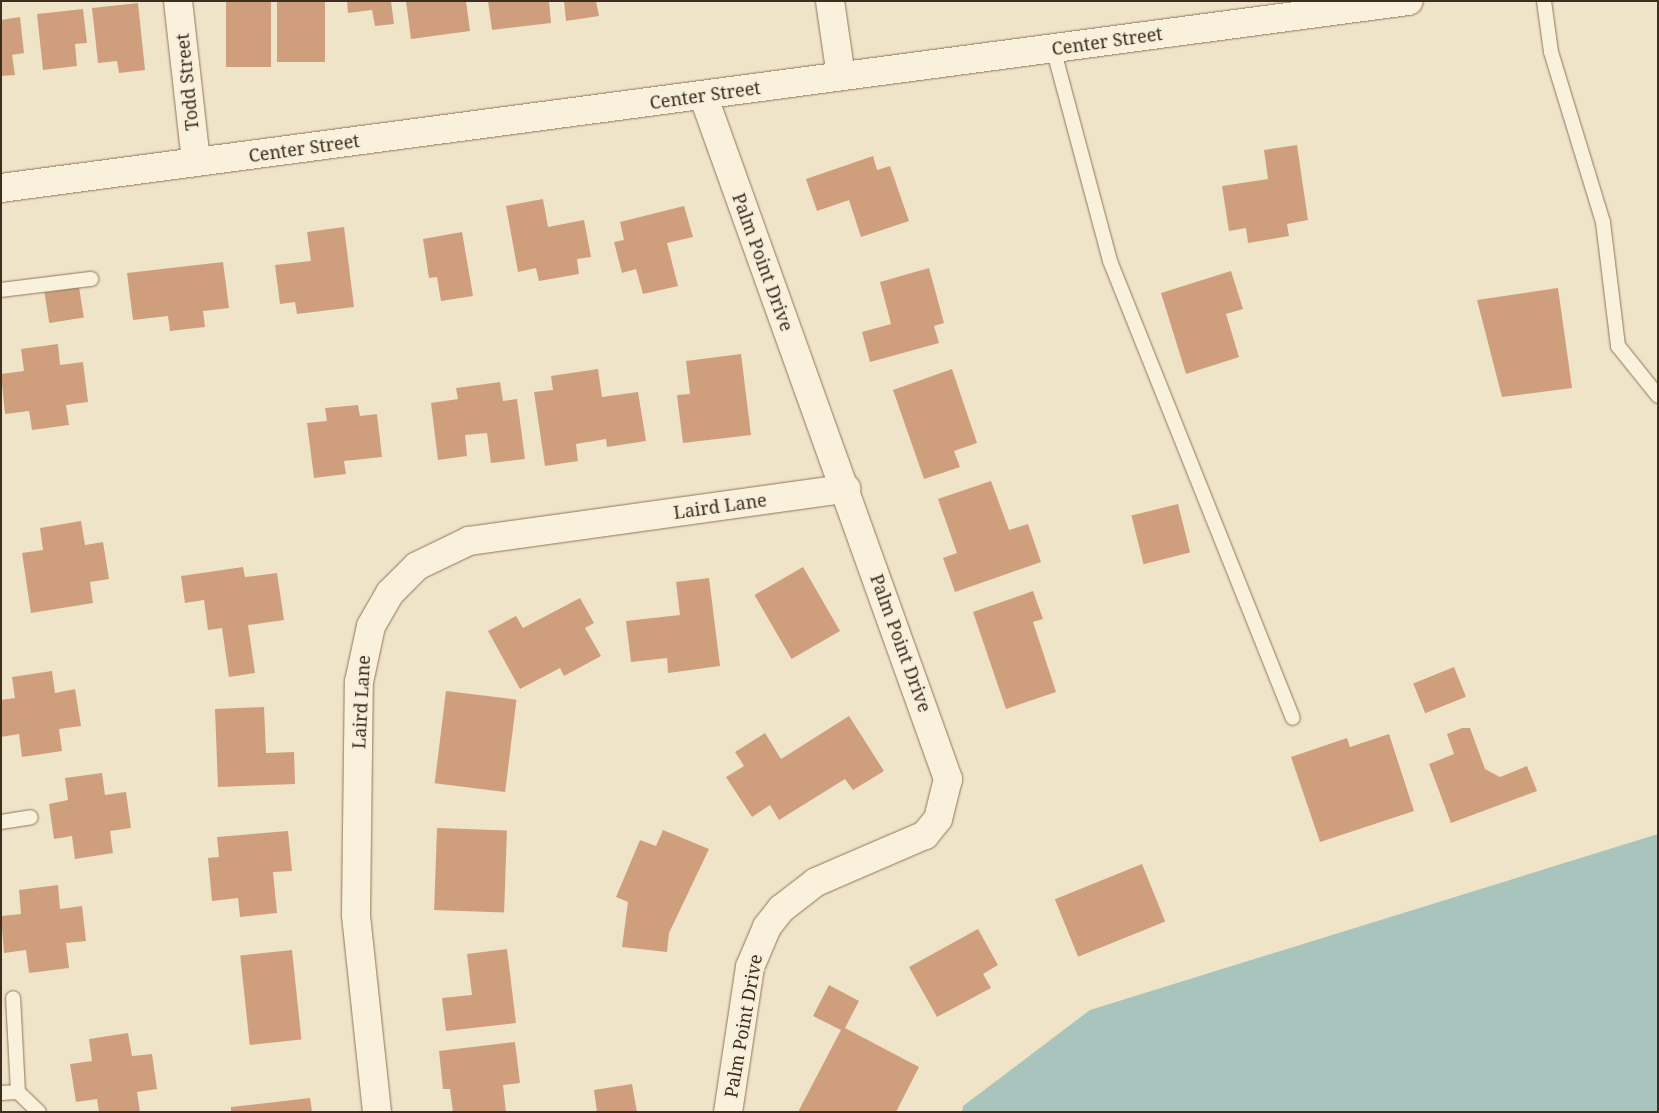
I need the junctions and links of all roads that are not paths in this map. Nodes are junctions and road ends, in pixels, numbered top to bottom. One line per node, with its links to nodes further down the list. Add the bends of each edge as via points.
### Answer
1 (178, 1): 8 (street, Todd Street)
2 (830, 1): 6 (street)
3 (1409, 1): 5 (street, Center Street)
4 (1544, 1): 12 (lane, via 1550,52 1603,222 1618,346)
5 (1053, 48): 6 (street, Center Street); 14 (lane, via 1110,261)
6 (841, 76): 7 (street, Center Street)
7 (703, 95): 8 (street, Center Street); 13 (street, Palm Point Drive)
8 (196, 162): 9 (street, Center Street)
9 (1, 188)
10 (91, 278): 11 (lane)
11 (1, 290)
12 (1658, 396)
13 (846, 490): 21 (street, Laird Lane, via 469,541 418,566 390,593 371,626 358,682 356,914); 22 (street, Palm Point Drive, via 944,761 946,800 925,835 816,882 781,909 767,927 750,967)
14 (1293, 718)
15 (31, 817): 16 (lane)
16 (1, 822)
17 (13, 998): 18 (lane)
18 (18, 1092): 19 (lane); 20 (lane)
19 (1, 1094)
20 (39, 1112)
21 (377, 1112)
22 (728, 1112)

